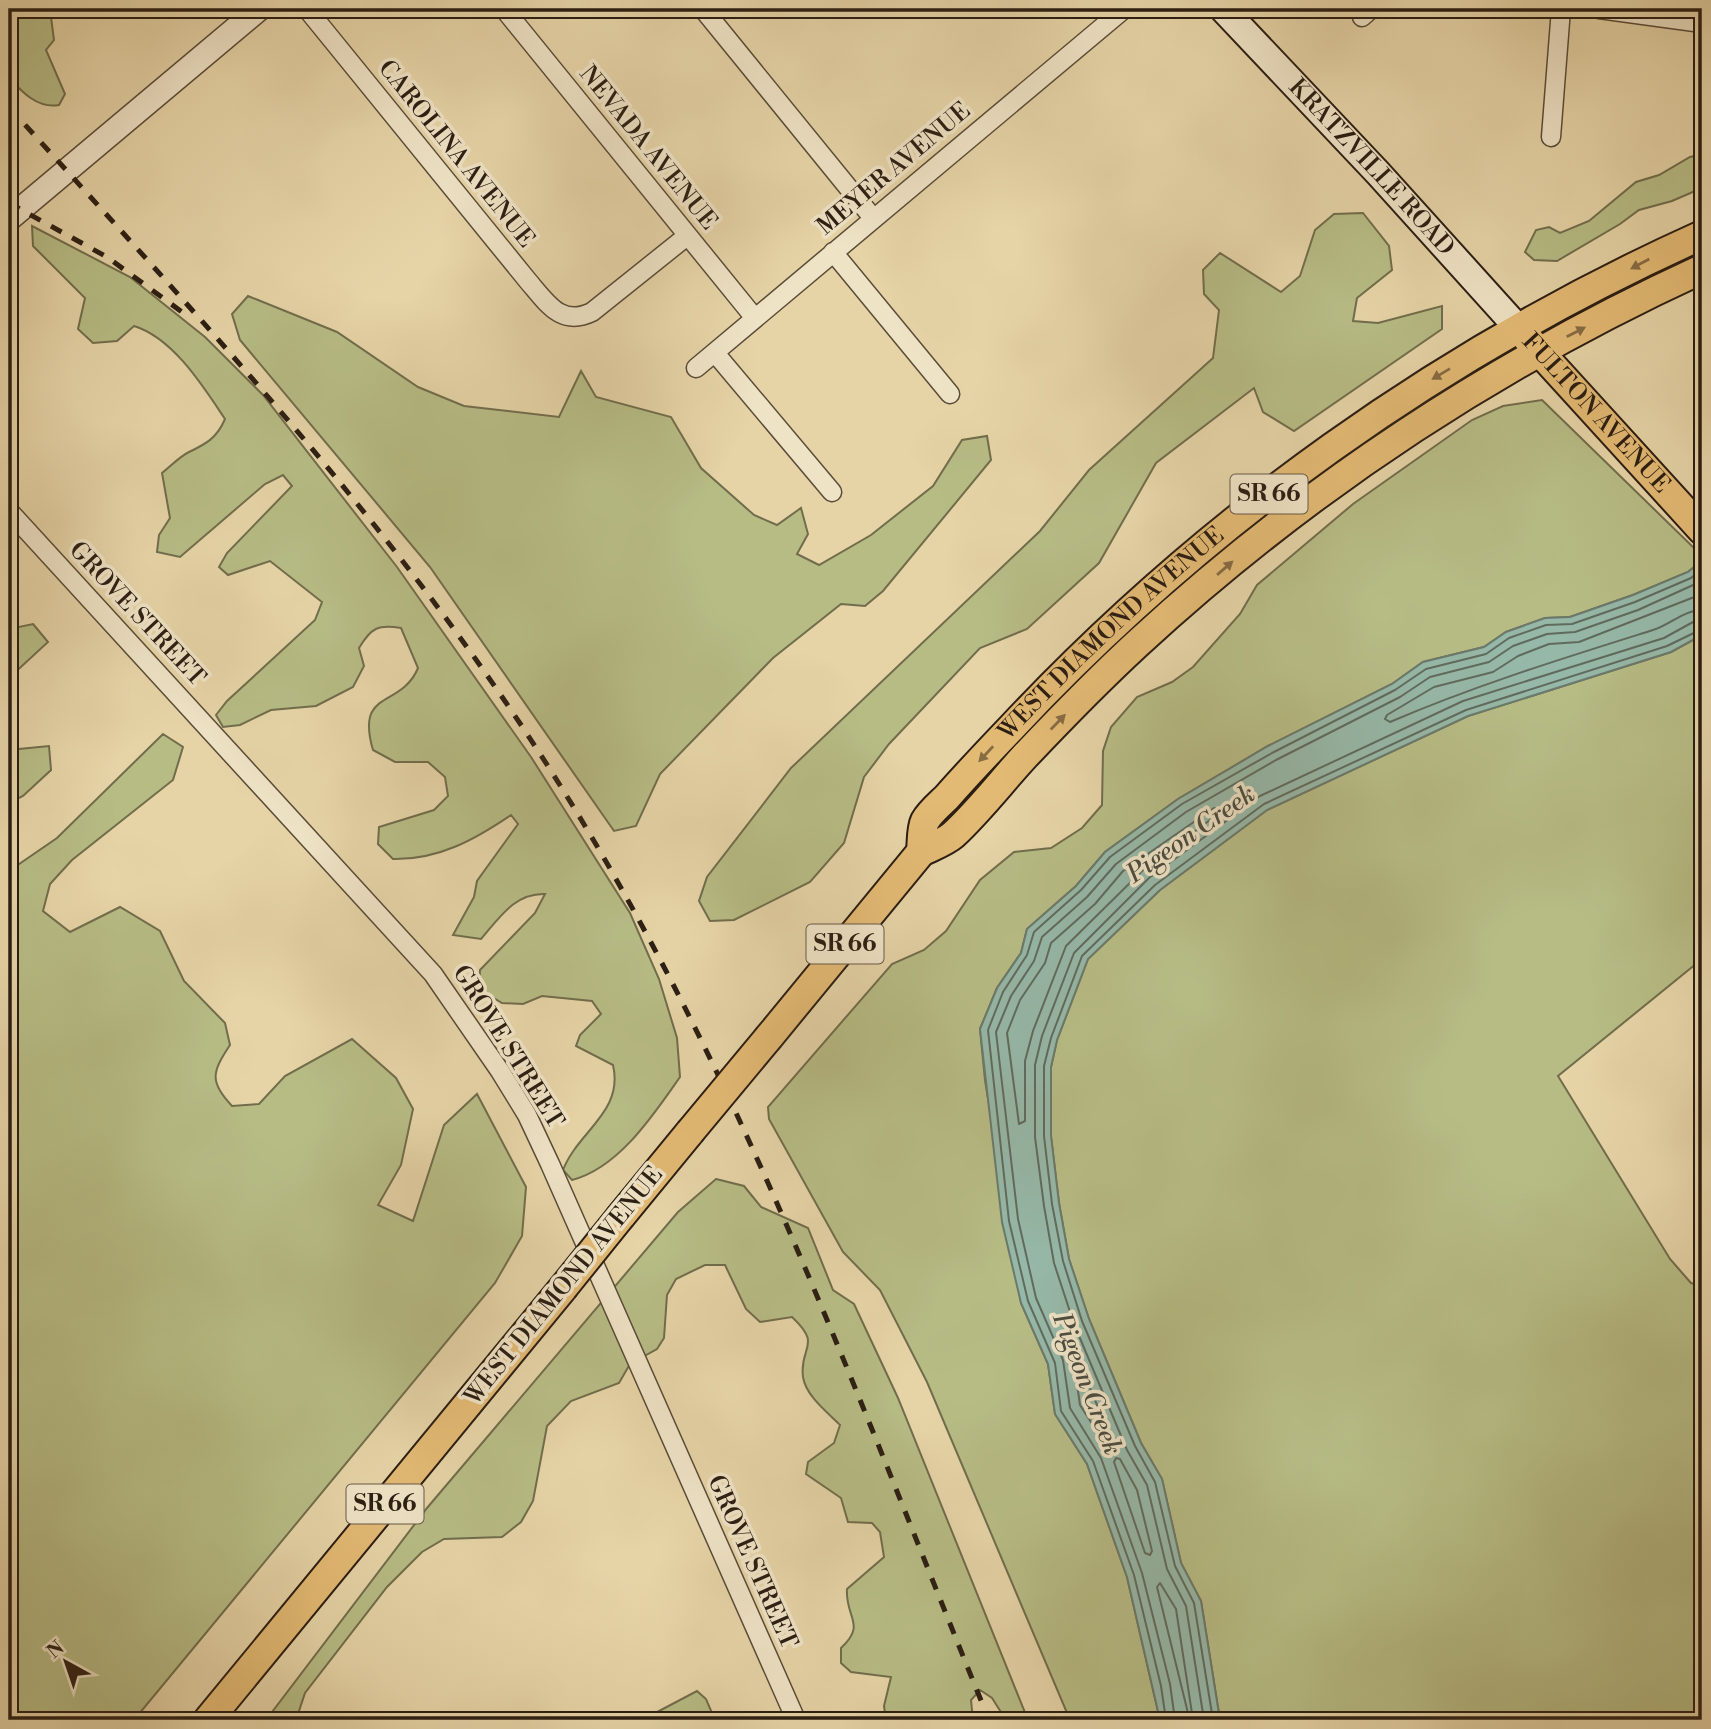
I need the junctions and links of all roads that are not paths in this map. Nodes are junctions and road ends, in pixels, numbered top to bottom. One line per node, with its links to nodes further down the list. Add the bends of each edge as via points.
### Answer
1 (259, 9): 12 (street)
2 (307, 9): 14 (street, CAROLINA AVENUE, via 554,311 576,318 592,312)
3 (504, 9): 14 (street, NEVADA AVENUE)
4 (703, 9): 11 (street)
5 (1125, 9): 11 (street, MEYER AVENUE)
6 (1223, 9): 18 (main road, KRATZVILLE ROAD)
7 (1562, 9): 10 (street)
8 (1600, 9): 9 (street)
9 (1702, 23)
10 (1551, 137)
11 (873, 218): 15 (street, MEYER AVENUE)
12 (9, 219)
13 (1702, 235): 18 (main road, WEST DIAMOND AVENUE / SR 66, one-way to 18)
14 (687, 236): 17 (street, NEVADA AVENUE)
15 (833, 252): 17 (street, MEYER AVENUE); 22 (street)
16 (1702, 269): 19 (main road, WEST DIAMOND AVENUE / SR 66, one-way to 16)
17 (754, 317): 20 (street, MEYER AVENUE)
18 (1518, 328): 19 (main road, FULTON AVENUE); 26 (main road, WEST DIAMOND AVENUE / SR 66, one-way to 26, via 1362,425 1166,578 1038,698 925,821)
19 (1540, 351): 25 (main road, FULTON AVENUE); 26 (main road, WEST DIAMOND AVENUE / SR 66, one-way to 19, via 952,836 1074,705 1241,554 1403,435)
20 (715, 353): 21 (street, MEYER AVENUE); 23 (street)
21 (696, 368)
22 (950, 394)
23 (832, 492)
24 (9, 511): 28 (street, GROVE STREET, via 433,974 500,1071 550,1164)
25 (1702, 530)
26 (921, 852): 27 (main road, WEST DIAMOND AVENUE / SR 66, bridge)
27 (208, 1720)
28 (796, 1720)

